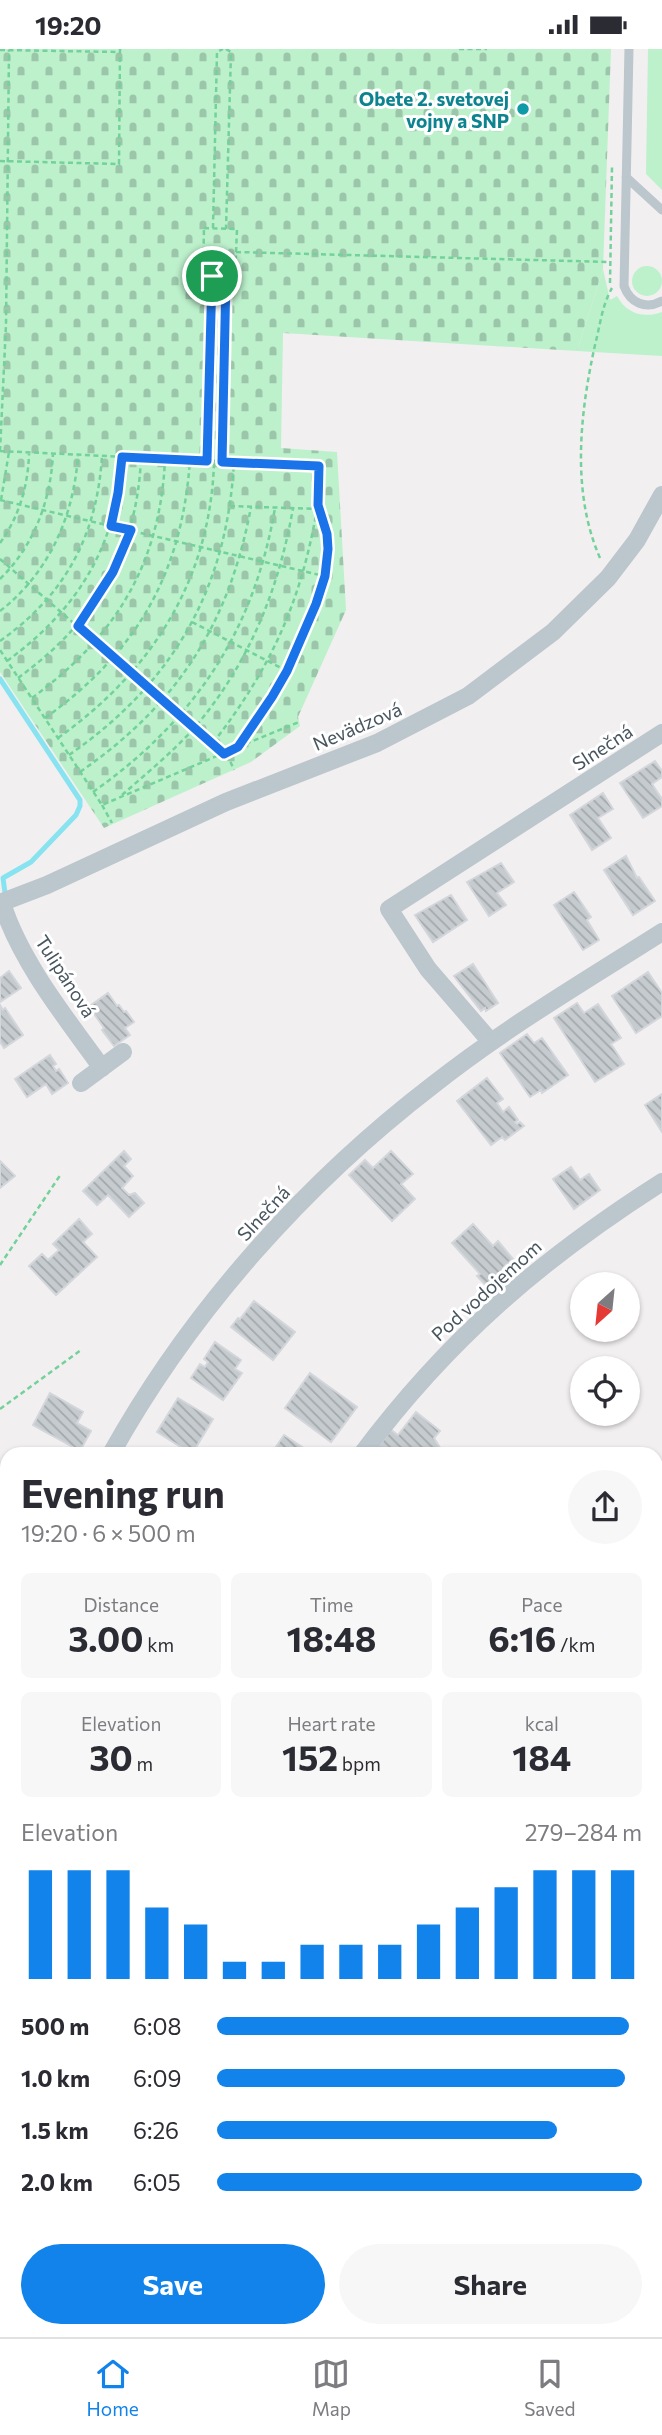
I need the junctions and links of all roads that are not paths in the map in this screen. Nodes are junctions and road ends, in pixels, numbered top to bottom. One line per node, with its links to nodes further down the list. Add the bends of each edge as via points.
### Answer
1 (629, 49): 2 (lane)
2 (626, 177): 3 (lane); 4 (lane, via 624,286 642,305)
3 (662, 210)
4 (662, 300)
5 (662, 495): 7 (street, Nevädzová, via 637,540 608,578 553,632 468,695 387,738 226,802)
6 (662, 733): 9 (street, Slnečná, via 388,909 428,969)
7 (1, 903): 11 (street, Tulipánová, via 34,968)
8 (662, 932): 9 (street, Slnečná)
9 (491, 1042): 14 (street, Slnečná, via 354,1151 263,1243 191,1332)
10 (123, 1052): 11 (street)
11 (102, 1068): 12 (street)
12 (81, 1083)
13 (662, 1182): 15 (street, Pod vodojemom, via 577,1238 497,1304 421,1380)
14 (115, 1447)
15 (368, 1447)

